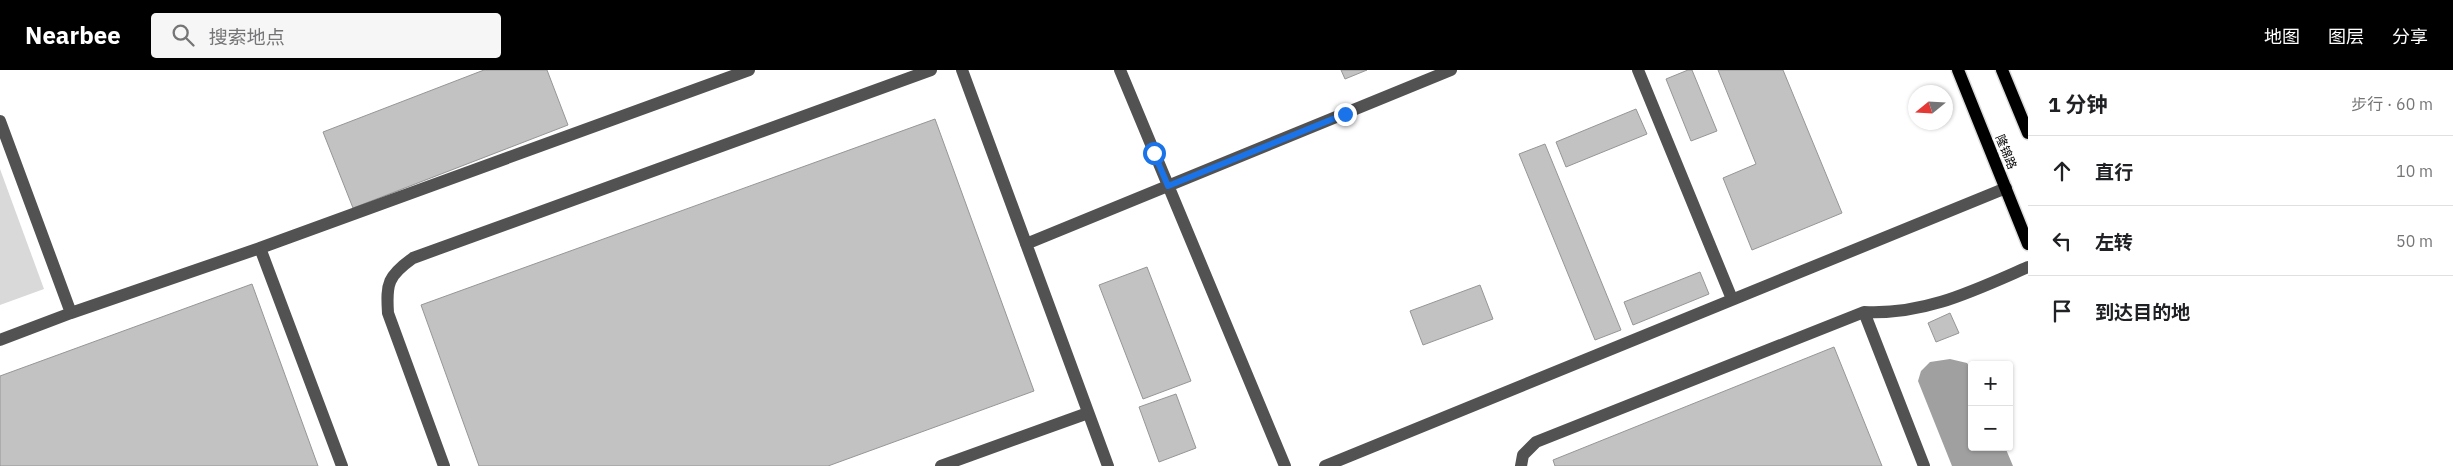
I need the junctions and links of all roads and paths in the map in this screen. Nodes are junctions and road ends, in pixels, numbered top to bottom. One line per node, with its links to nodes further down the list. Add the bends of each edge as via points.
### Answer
1 (749, 70): 15 (lane)
2 (931, 70): 23 (lane, via 413,258 394,271 386,289 388,313)
3 (962, 70): 13 (lane)
4 (1120, 70): 11 (lane)
5 (1451, 70): 11 (lane)
6 (1638, 70): 17 (lane)
7 (1958, 70): 12 (main road, 隆锦路)
8 (2002, 70): 10 (main road)
9 (0, 121): 19 (lane)
10 (2028, 133)
11 (1168, 186): 13 (lane); 26 (lane)
12 (2006, 188): 14 (main road, 隆锦路); 17 (lane)
13 (1026, 244): 21 (lane)
14 (2028, 244)
15 (260, 248): 19 (lane); 22 (lane)
16 (2028, 267): 18 (lane, via 1949,301 1881,313)
17 (1732, 299): 27 (lane)
18 (1864, 312): 28 (lane, via 1536,442 1523,455); 29 (lane)
19 (71, 313): 20 (lane)
20 (0, 340)
21 (1088, 413): 24 (lane); 25 (lane)
22 (342, 466)
23 (444, 466)
24 (941, 466)
25 (1108, 466)
26 (1285, 466)
27 (1325, 466)
28 (1521, 466)
29 (1924, 466)

